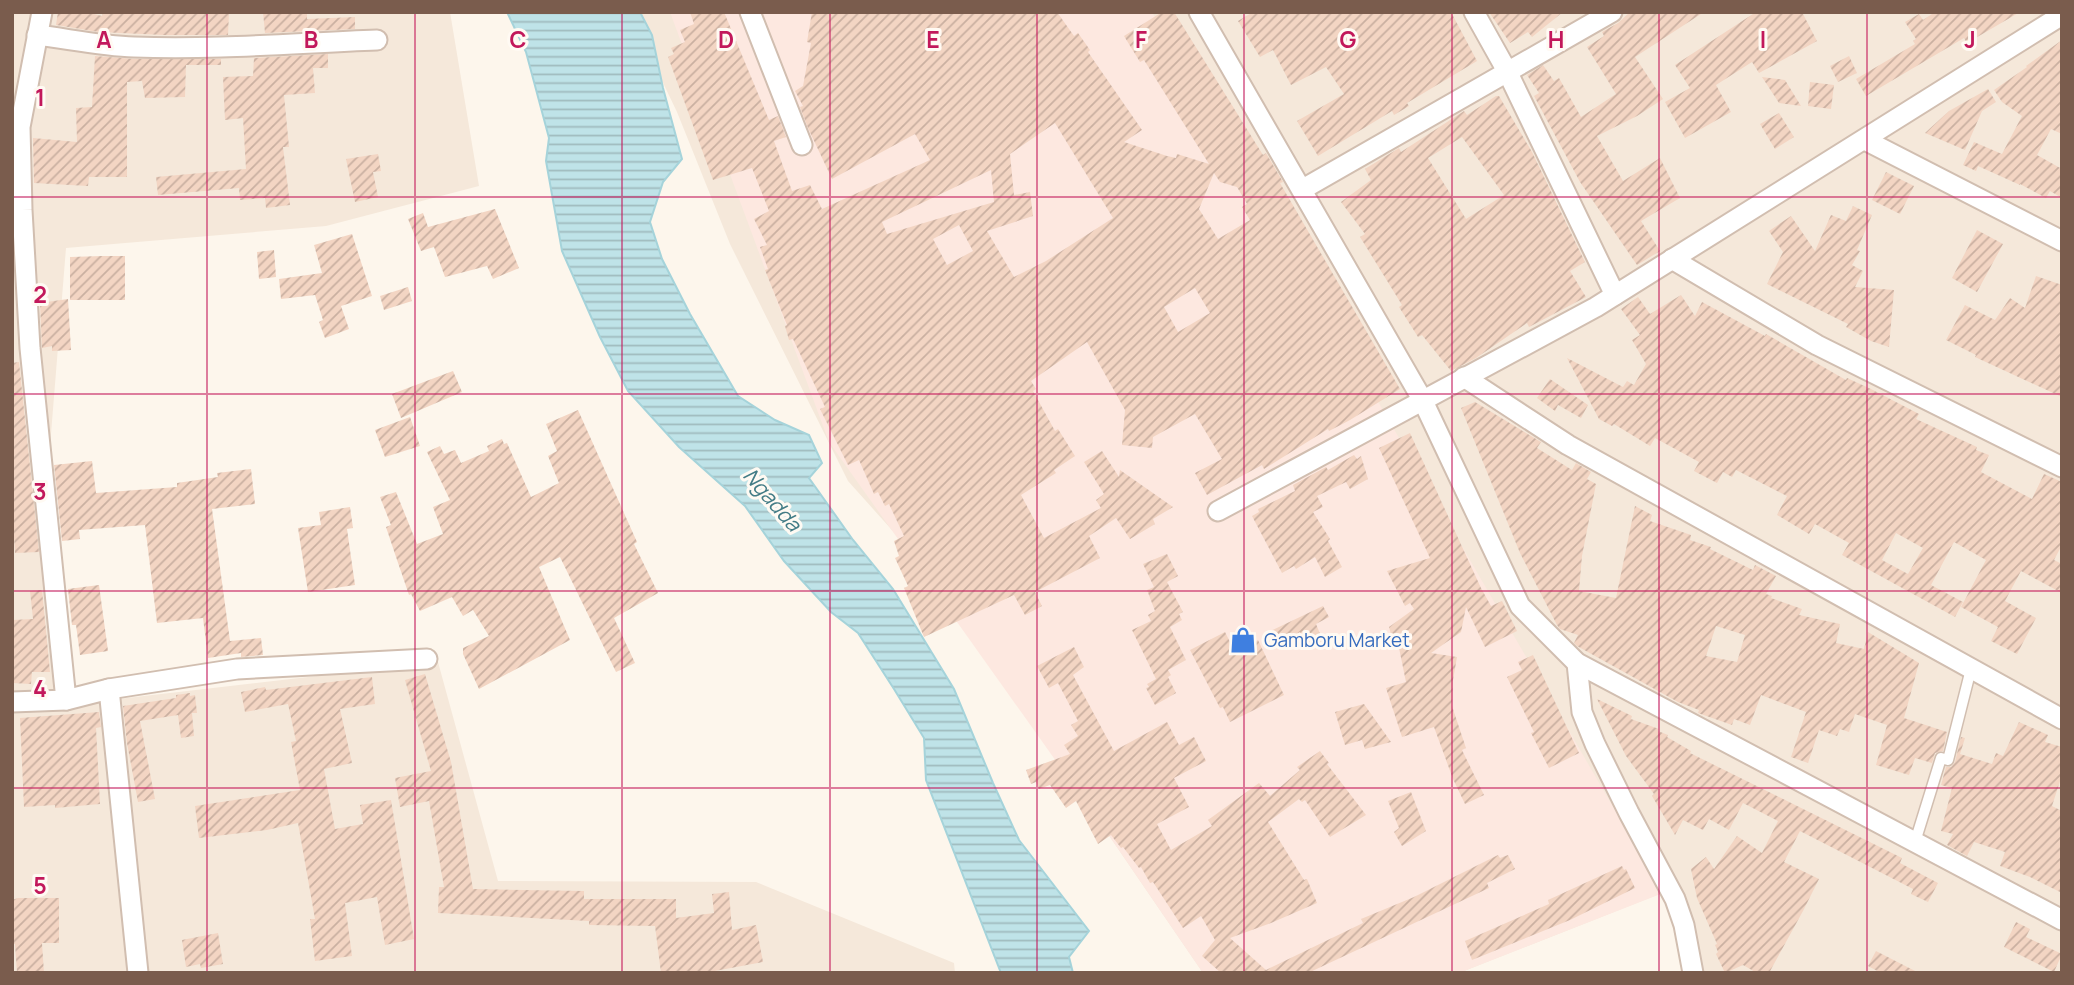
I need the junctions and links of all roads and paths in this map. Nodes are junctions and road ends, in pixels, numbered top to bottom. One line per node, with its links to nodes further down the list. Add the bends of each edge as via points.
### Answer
1 (42, 12): 7 (street)
2 (750, 12): 11 (street)
3 (1199, 12): 12 (street)
4 (1474, 12): 9 (street)
5 (1612, 12): 9 (street)
6 (2062, 15): 10 (street)
7 (37, 34): 8 (street, via 131,47 246,48); 24 (street, via 20,127 22,210 30,348)
8 (377, 40)
9 (1507, 71): 12 (street); 15 (street)
10 (1865, 140): 13 (street); 14 (street)
11 (802, 145)
12 (1303, 189): 17 (street)
13 (2062, 241)
14 (1672, 259): 15 (street); 18 (street, via 1817,345)
15 (1615, 295): 16 (street)
16 (1464, 377): 17 (street); 22 (street, via 1568,446)
17 (1422, 399): 19 (street); 21 (street, via 1520,606)
18 (2062, 467)
19 (1218, 512)
20 (427, 659): 23 (street, via 237,669)
21 (1577, 663): 27 (street); 30 (street, via 1582,712 1675,899)
22 (1971, 669): 26 (street); 27 (lane, via 1948,760 1941,758)
23 (109, 689): 24 (street); 29 (street)
24 (66, 700): 25 (street)
25 (12, 702)
26 (2062, 719)
27 (1915, 842): 28 (street)
28 (2062, 920)
29 (138, 973)
30 (1693, 973)

